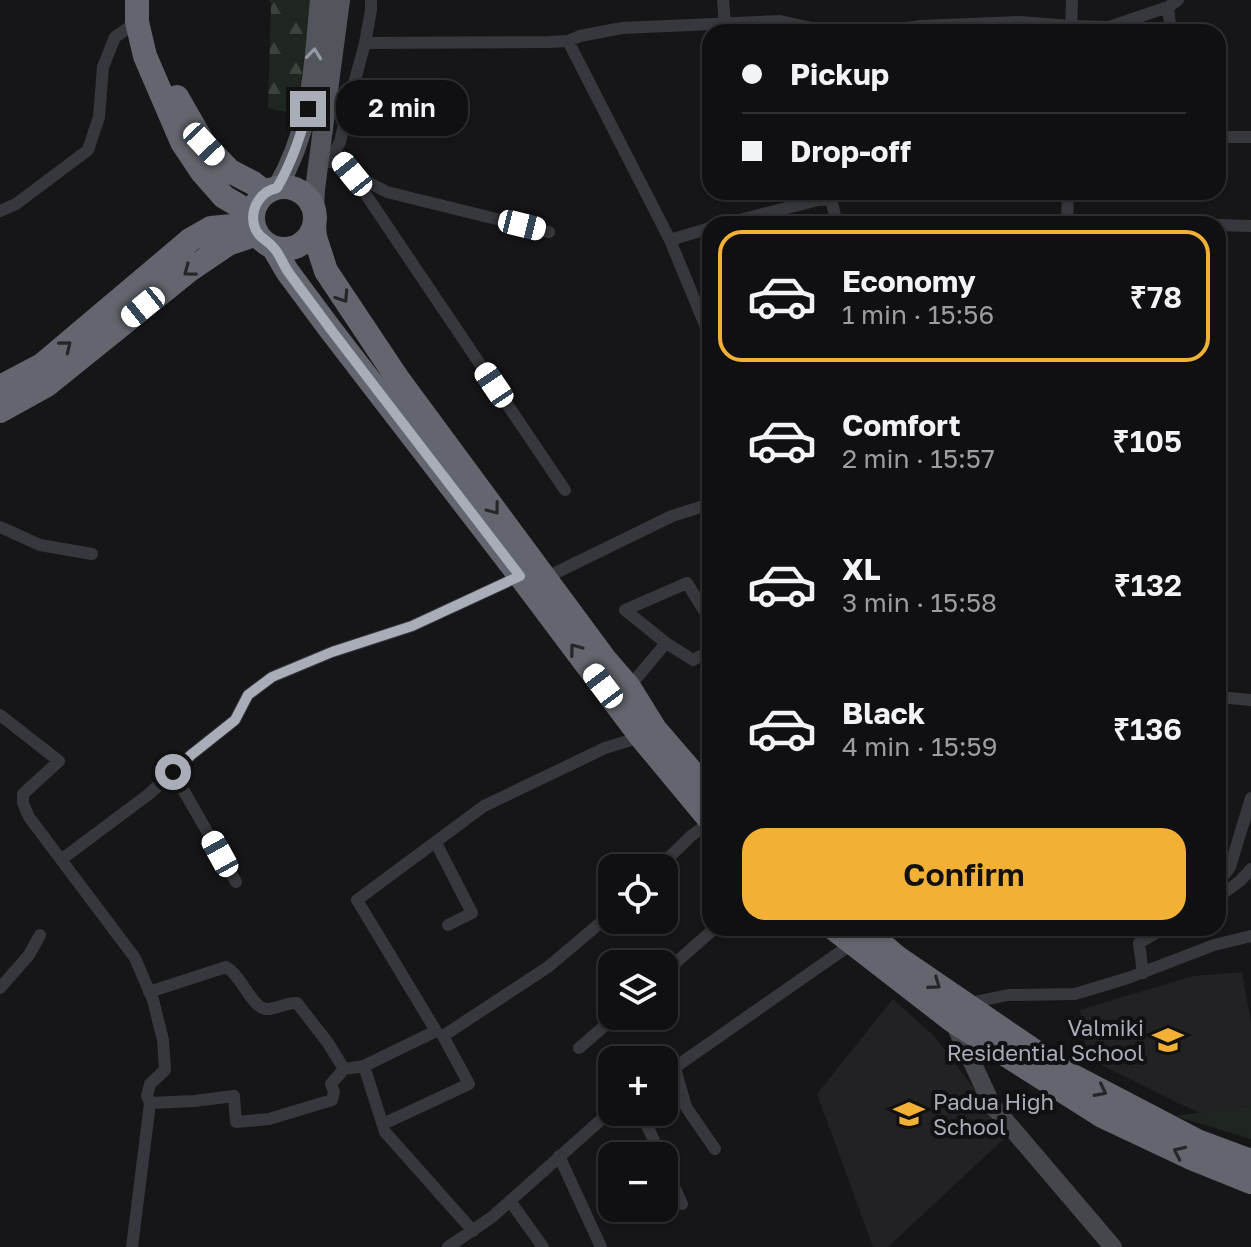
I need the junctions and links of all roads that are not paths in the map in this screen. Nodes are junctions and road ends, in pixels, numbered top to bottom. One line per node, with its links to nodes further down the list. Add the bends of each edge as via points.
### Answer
1 (148, 0): 23 (highway, via 150,32 171,87 204,144 230,171)
2 (320, 0): 23 (main road, one-way to 2, via 295,153 308,109)
3 (340, 0): 21 (main road)
4 (371, 0): 18 (street)
5 (723, 0): 9 (street)
6 (1072, 0): 13 (street)
7 (1173, 4): 14 (street); 15 (street)
8 (137, 11): 25 (street, via 115,37 103,67 99,117 88,150); 30 (highway, via 145,56 182,142 202,172)
9 (725, 24): 10 (street)
10 (794, 24)
11 (970, 24): 12 (street)
12 (1035, 24)
13 (1071, 24)
14 (1117, 24)
15 (1172, 24)
16 (702, 25): 17 (street, via 622,28)
17 (568, 41): 18 (street); 33 (street)
18 (365, 43): 21 (street, via 340,142)
19 (1226, 137): 20 (street)
20 (1251, 137)
21 (326, 156): 22 (street); 27 (main road)
22 (352, 174): 32 (street, via 387,192); 37 (street)
23 (272, 190): 27 (highway, via 287,187 304,195); 30 (highway, via 255,205)
24 (818, 200): 26 (street)
25 (0, 211)
26 (755, 216)
27 (314, 218): 30 (highway, via 309,235 293,247 283,249); 42 (highway, one-way to 42, via 326,271 398,379)
28 (1226, 225): 29 (street)
29 (1251, 226)
30 (259, 230): 35 (highway, one-way to 30, via 42,365 190,240 211,228); 36 (highway, one-way to 36, via 191,269 47,385); 41 (highway)
31 (702, 230): 33 (street)
32 (549, 232)
33 (670, 240): 34 (street)
34 (702, 318)
35 (0, 387)
36 (0, 411)
37 (565, 490)
38 (702, 507): 42 (street)
39 (0, 527): 40 (street, via 40,545)
40 (92, 554)
41 (520, 576): 50 (highway, one-way to 41); 51 (street, via 412,626 272,677 248,695 235,720)
42 (545, 578): 46 (highway)
43 (702, 607): 44 (street, via 687,583 625,610)
44 (666, 643): 45 (street, via 693,660); 46 (street)
45 (702, 655)
46 (629, 687): 52 (highway, via 655,729)
47 (1226, 698): 48 (street)
48 (1251, 700)
49 (0, 715): 58 (street, via 59,761 23,794 23,803)
50 (641, 737): 54 (highway); 56 (street, via 605,748 484,806)
51 (173, 772): 58 (street); 61 (street)
52 (702, 784)
53 (1251, 798): 60 (street)
54 (702, 811)
55 (702, 827): 57 (street)
56 (436, 843): 63 (street, via 472,913); 79 (street, via 357,900 436,1031)
57 (672, 854)
58 (62, 859): 74 (street, via 135,958)
59 (1251, 869): 62 (street)
60 (1226, 873)
61 (236, 882)
62 (1226, 891)
63 (448, 925)
64 (598, 925): 84 (street, via 548,967 443,1036 469,1084)
65 (40, 935): 73 (street)
66 (706, 936): 71 (street)
67 (846, 936): 78 (street)
68 (854, 936): 75 (highway)
69 (1151, 936): 72 (street, via 1139,943)
70 (1251, 936): 72 (street)
71 (678, 961)
72 (1143, 973): 75 (street, via 1075,994 1008,995)
73 (0, 988)
74 (149, 992): 80 (street, via 226,967 264,1009 297,1003); 82 (street, via 163,1040 165,1070 150,1084)
75 (959, 1013): 87 (highway, one-way to 87, via 1197,1141); 88 (highway, one-way to 75, via 1102,1116); 97 (street, via 992,1105)
76 (600, 1030): 77 (street)
77 (579, 1048)
78 (678, 1065)
79 (364, 1066): 80 (street); 84 (street)
80 (344, 1069): 82 (street, via 331,1084 332,1100 269,1119 236,1122 234,1096)
81 (678, 1091): 85 (street)
82 (150, 1103): 93 (street)
83 (598, 1122): 86 (street)
84 (383, 1124): 92 (street)
85 (715, 1149)
86 (559, 1156): 90 (street); 96 (street)
87 (1251, 1161)
88 (1251, 1182)
89 (678, 1195): 91 (street)
90 (510, 1201): 92 (street); 95 (street)
91 (682, 1204)
92 (473, 1231): 94 (street)
93 (132, 1247)
94 (448, 1247)
95 (543, 1247)
96 (601, 1247)
97 (1113, 1247)

